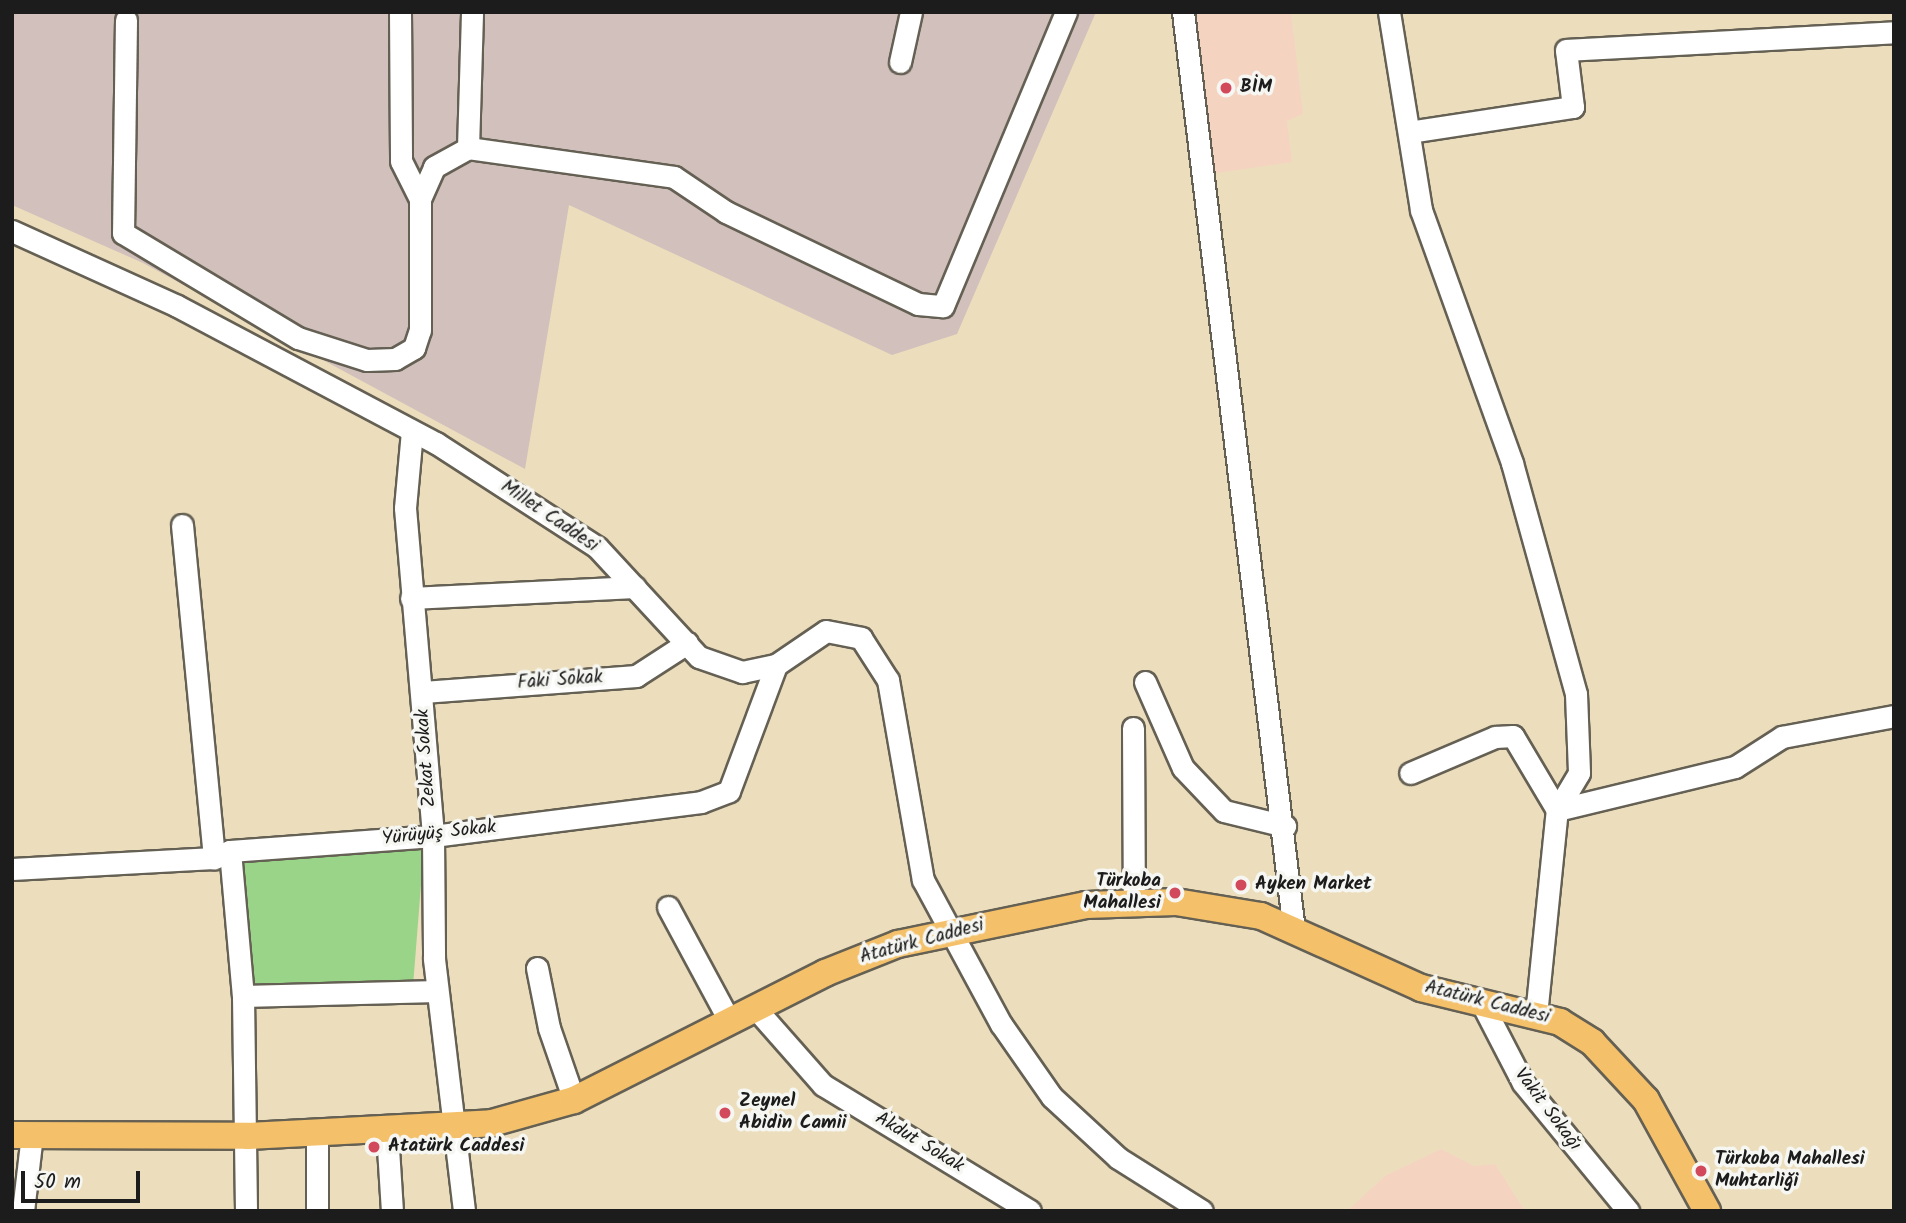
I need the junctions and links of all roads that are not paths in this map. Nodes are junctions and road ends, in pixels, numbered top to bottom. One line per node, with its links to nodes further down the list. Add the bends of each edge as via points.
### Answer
1 (400, 12): 12 (street, via 401,161)
2 (472, 12): 11 (street)
3 (911, 12): 9 (street)
4 (1066, 12): 11 (street, via 952,294 933,309 726,212 674,177)
5 (1183, 12): 26 (street)
6 (1389, 12): 10 (street)
7 (125, 20): 12 (street, via 123,233 174,269 298,338 368,360 396,359 414,348 420,331)
8 (1894, 32): 10 (street, via 1566,50 1573,107)
9 (900, 62)
10 (1409, 132): 25 (street, via 1421,210 1513,463 1576,694 1578,773)
11 (468, 148): 12 (street, via 435,167)
12 (419, 199)
13 (12, 231): 14 (street, Millet Caddesi, via 177,306)
14 (412, 431): 16 (street, Millet Caddesi, via 597,547); 17 (street, Zekat Sokak, via 405,508)
15 (182, 526): 28 (street)
16 (635, 587): 17 (street); 18 (street, Millet Caddesi)
17 (411, 598): 21 (street, Zekat Sokak)
18 (687, 643): 19 (street, Millet Caddesi, via 699,657 742,672); 21 (street, Faki Sokak, via 636,676)
19 (776, 665): 27 (street, Yürüyüş Sokak, via 747,755 729,791 701,802); 32 (street, Millet Caddesi, via 826,632 861,638 888,680 923,880)
20 (1145, 682): 26 (street, via 1192,777 1224,811)
21 (423, 692): 27 (street, Zekat Sokak)
22 (1894, 716): 25 (street, via 1782,737 1735,767)
23 (1133, 728): 30 (street)
24 (1410, 773): 25 (street, via 1495,737 1513,736)
25 (1557, 810): 39 (street)
26 (1284, 826): 33 (street)
27 (433, 836): 28 (street, Yürüyüş Sokak); 35 (street, Zekat Sokak)
28 (222, 854): 29 (street, Yürüyüş Sokak); 36 (street)
29 (12, 869)
30 (1134, 900): 32 (main road, Atatürk Caddesi); 33 (main road, Atatürk Caddesi, via 1261,916)
31 (668, 907): 40 (street)
32 (950, 930): 38 (main road, Atatürk Caddesi, via 863,956); 53 (street, Millet Caddesi, via 1001,1024 1052,1097 1118,1158)
33 (1294, 931): 37 (main road, Atatürk Caddesi, via 1421,988)
34 (537, 968): 41 (street)
35 (437, 991): 36 (street); 42 (street, Zekat Sokak)
36 (243, 996): 46 (street)
37 (1480, 1000): 39 (main road, Atatürk Caddesi); 54 (street, Vakit Sokağı, via 1522,1083)
38 (755, 1009): 40 (main road, Atatürk Caddesi); 52 (street, Akdut Sokak, via 823,1085)
39 (1536, 1015): 55 (main road, Atatürk Caddesi, via 1592,1042 1646,1100)
40 (730, 1022): 41 (main road, Atatürk Caddesi)
41 (574, 1100): 42 (main road, Atatürk Caddesi)
42 (454, 1128): 44 (main road, Atatürk Caddesi); 51 (street, Zekat Sokak)
43 (317, 1132): 44 (main road, Atatürk Caddesi); 46 (main road, Atatürk Caddesi); 49 (street)
44 (387, 1132): 50 (street)
45 (22, 1134): 46 (main road, Atatürk Caddesi); 47 (street)
46 (248, 1136): 48 (street)
47 (23, 1211)
48 (246, 1211)
49 (317, 1211)
50 (393, 1211)
51 (464, 1211)
52 (1030, 1211)
53 (1202, 1211)
54 (1628, 1211)
55 (1707, 1211)

